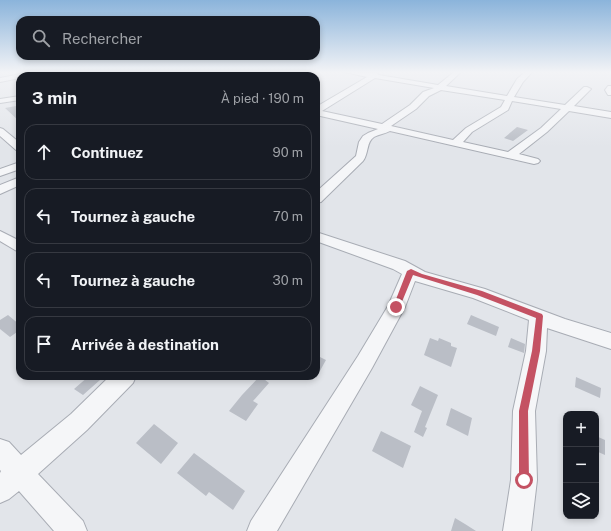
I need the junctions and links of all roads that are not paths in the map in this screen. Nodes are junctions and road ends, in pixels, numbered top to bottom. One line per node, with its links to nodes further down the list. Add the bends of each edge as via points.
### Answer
1 (340, 97): 9 (street)
2 (423, 97): 12 (street)
3 (502, 97): 5 (street)
4 (579, 97): 8 (street)
5 (510, 98): 8 (street); 14 (street, via 505,108 469,130)
6 (16, 99): 7 (street)
7 (0, 101)
8 (567, 108): 11 (street); 16 (street, via 544,130)
9 (320, 109)
10 (320, 113): 12 (street)
11 (611, 115)
12 (385, 128): 14 (street); 22 (street, via 367,138 362,146 362,155)
13 (0, 131): 15 (street)
14 (456, 143): 16 (street)
15 (16, 145)
16 (511, 155): 17 (street)
17 (534, 161)
18 (16, 166): 19 (street)
19 (0, 173)
20 (16, 183): 21 (street)
21 (0, 190)
22 (320, 195)
23 (0, 236): 25 (street)
24 (320, 237): 26 (street)
25 (16, 245)
26 (411, 271): 27 (street, via 419,276 479,293); 34 (street, via 396,307)
27 (540, 316): 28 (street); 35 (street, via 524,411 524,480)
28 (611, 341)
29 (121, 380): 31 (street, via 79,422)
30 (0, 451): 31 (street)
31 (21, 472): 32 (street); 33 (street)
32 (0, 490)
33 (73, 531)
34 (261, 531)
35 (517, 531)

